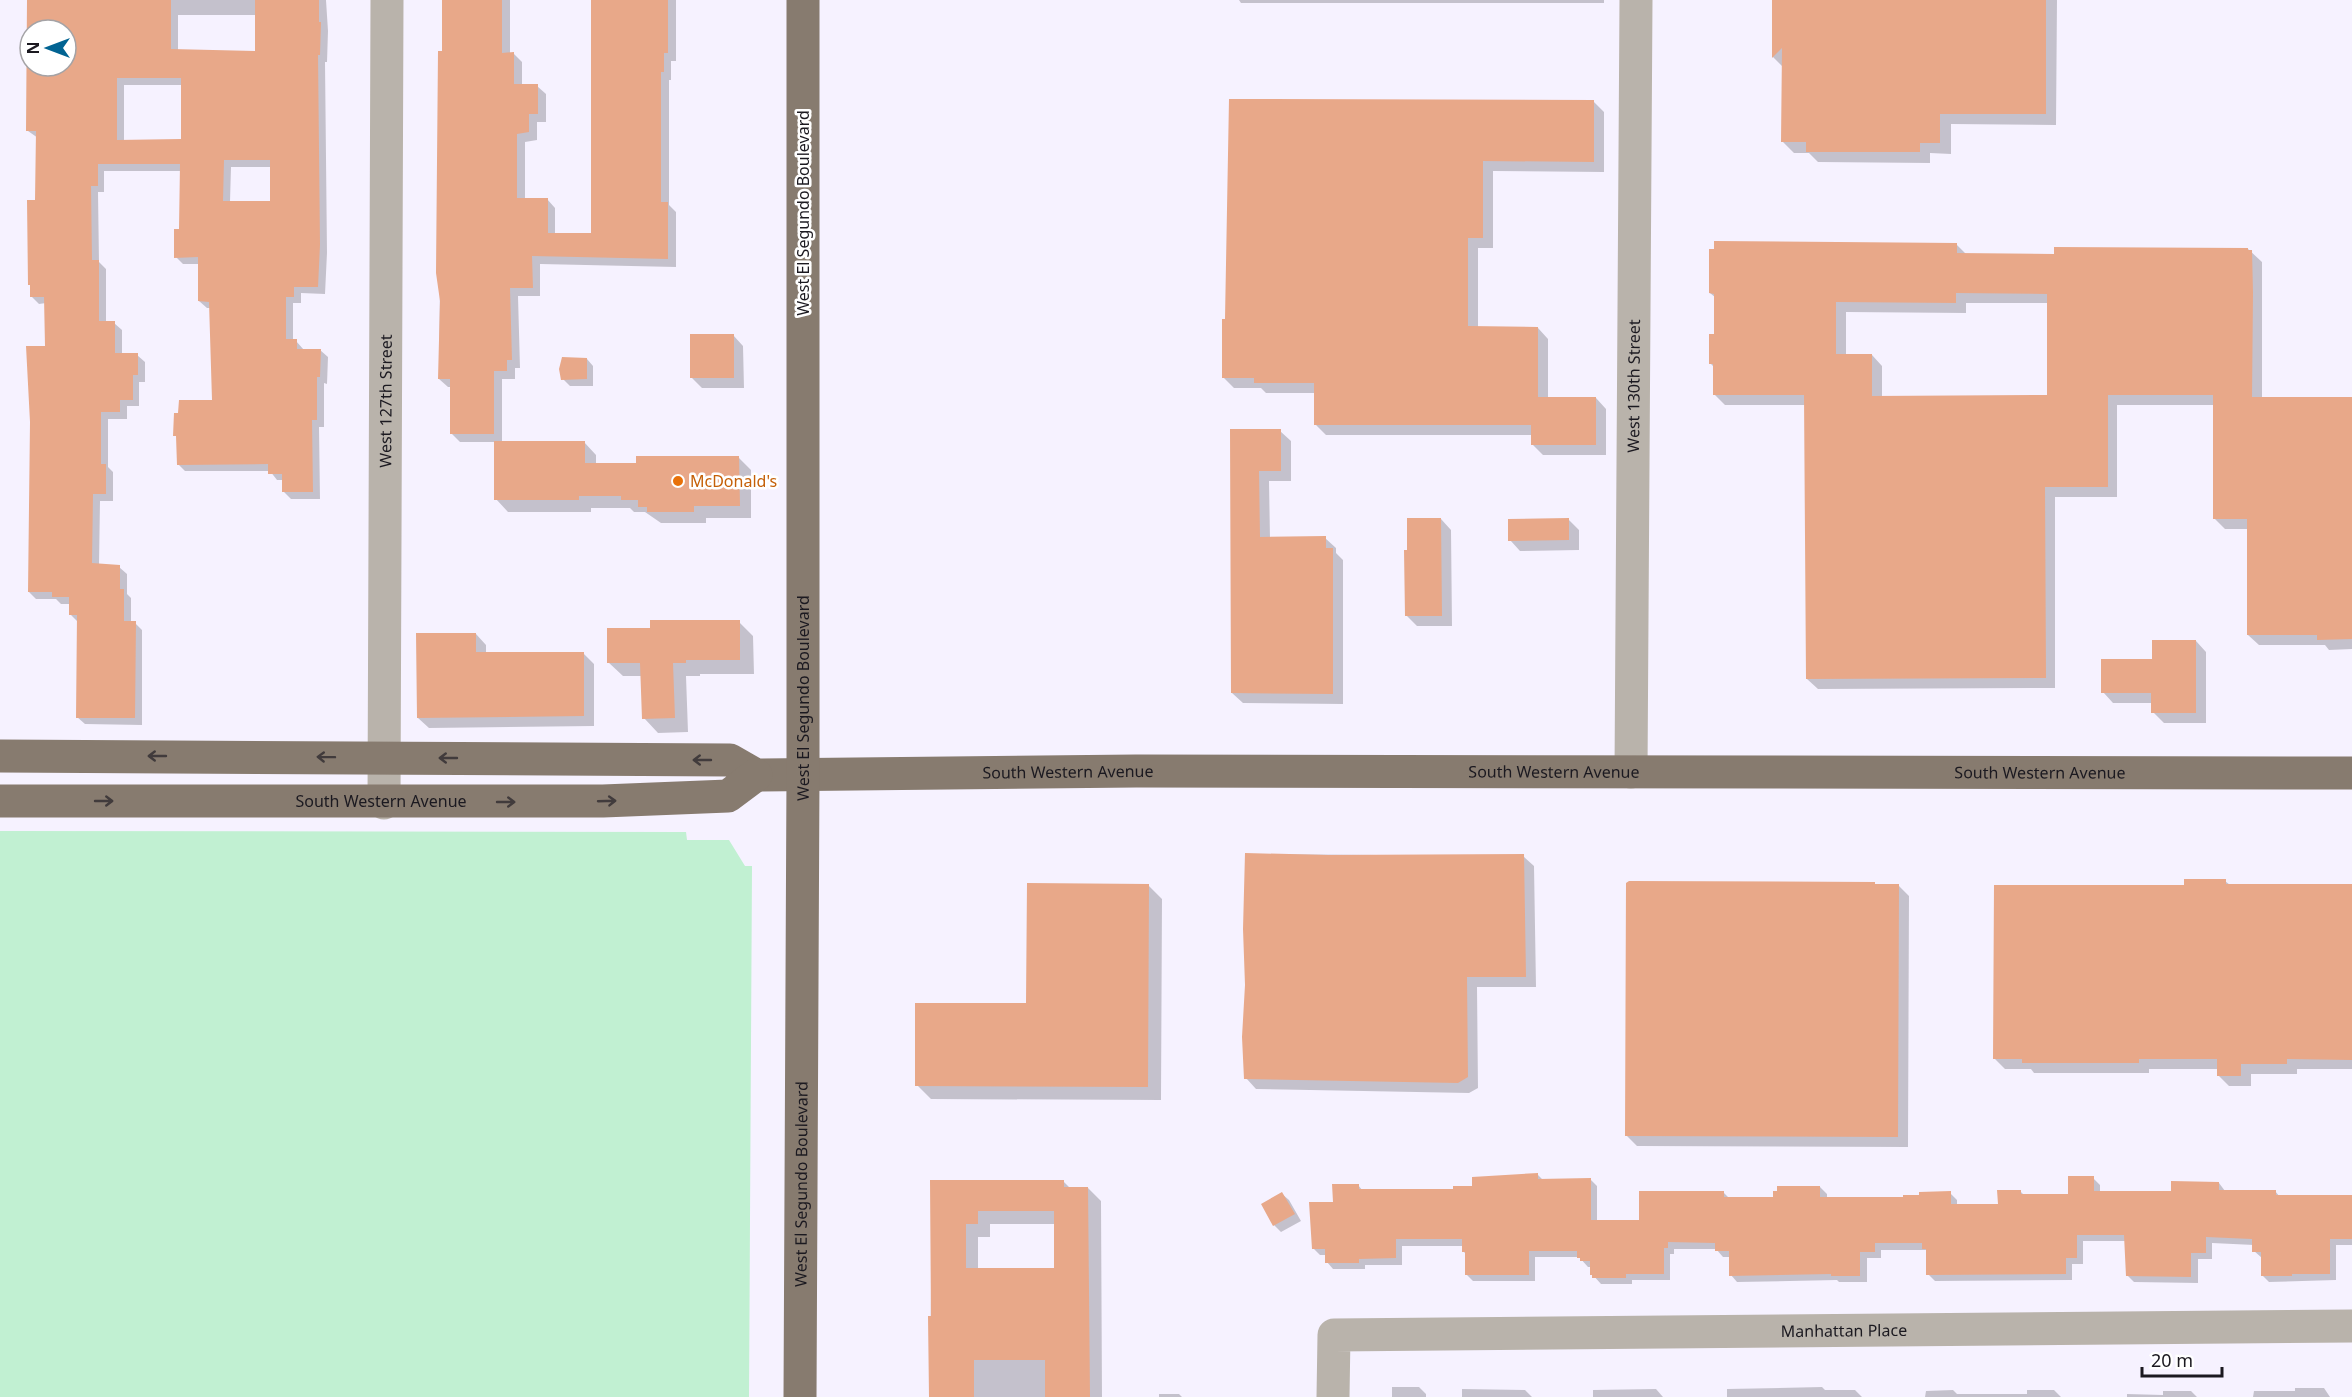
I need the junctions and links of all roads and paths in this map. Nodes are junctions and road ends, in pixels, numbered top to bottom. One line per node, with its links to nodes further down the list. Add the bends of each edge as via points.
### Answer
1 (387, 0): 5 (street, West 127th Street)
2 (802, 0): 8 (main road, West El Segundo Boulevard)
3 (1636, 0): 6 (street, West 130th Street)
4 (0, 756): 5 (main road, one-way to 4)
5 (384, 758): 9 (main road, one-way to 5, via 730,760); 11 (street, West 127th Street)
6 (1631, 772): 7 (main road, South Western Avenue); 8 (main road, South Western Avenue)
7 (2352, 773)
8 (803, 774): 9 (main road, South Western Avenue); 13 (main road, West El Segundo Boulevard)
9 (756, 776): 11 (main road, South Western Avenue, one-way to 9, via 728,796)
10 (0, 801): 11 (main road, South Western Avenue, one-way to 11)
11 (384, 803)
12 (2352, 1326): 14 (street, Manhattan Place, via 1334,1335)
13 (800, 1397)
14 (1334, 1397)

